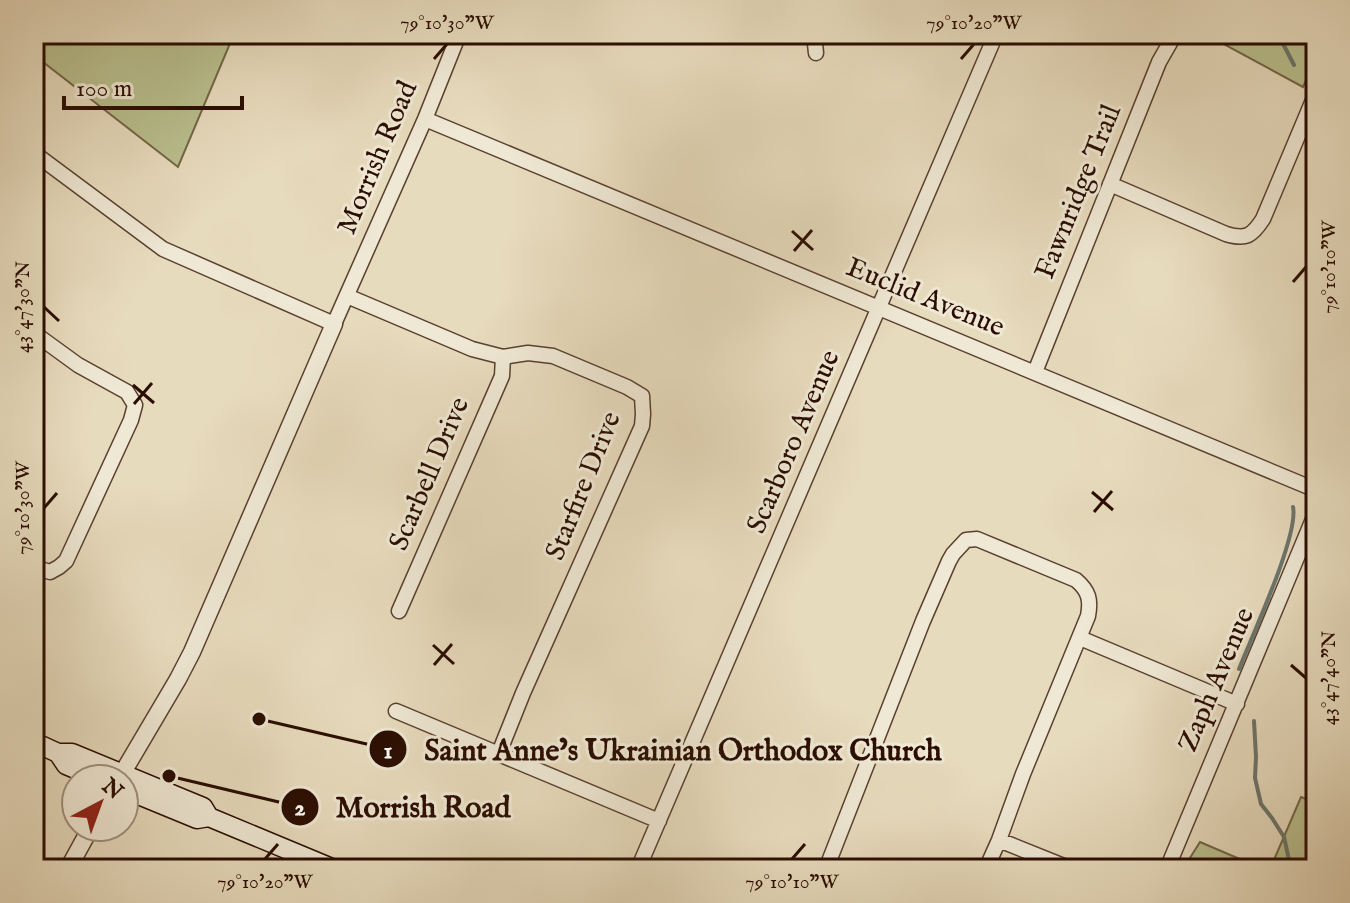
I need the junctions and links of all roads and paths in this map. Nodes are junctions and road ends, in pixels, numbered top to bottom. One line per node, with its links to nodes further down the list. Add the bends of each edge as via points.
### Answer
1 (459, 34): 7 (street, Morrish Road)
2 (814, 34): 5 (street)
3 (996, 34): 11 (street, Scarboro Avenue)
4 (1175, 34): 9 (street, Fawnridge Trail)
5 (816, 53)
6 (1316, 93): 9 (street, via 1263,219 1249,235 1226,234)
7 (425, 119): 10 (street, Morrish Road); 11 (street, Euclid Avenue)
8 (34, 153): 12 (street, via 163,249)
9 (1110, 184): 15 (street, Fawnridge Trail)
10 (347, 296): 12 (street, Morrish Road); 14 (street, Starfire Drive)
11 (879, 308): 15 (street, Euclid Avenue); 30 (street, Scarboro Avenue)
12 (334, 324): 28 (street, Morrish Road, via 192,652)
13 (34, 333): 18 (street, via 127,392 135,405 66,561 50,572)
14 (503, 357): 19 (street, Scarbell Drive, via 502,376); 25 (street, Starfire Drive, via 553,356 642,396 643,414)
15 (1035, 372): 16 (street, Euclid Avenue)
16 (1316, 490)
17 (1316, 512): 21 (street, Zaph Avenue)
18 (34, 567)
19 (399, 611)
20 (1080, 638): 21 (street); 31 (street); 36 (street, via 1090,606 1085,588 1076,580 977,539 966,540 949,561 923,621)
21 (1237, 704): 39 (street, Zaph Avenue)
22 (396, 711): 25 (street)
23 (34, 742): 24 (main road)
24 (58, 753): 26 (main road); 27 (main road, via 72,753)
25 (499, 753): 30 (street)
26 (65, 763)
27 (90, 763)
28 (132, 763)
29 (140, 790): 34 (main road, via 197,819 209,817)
30 (659, 821): 35 (street, Scarboro Avenue)
31 (999, 840): 37 (street); 38 (street)
32 (82, 843): 33 (street)
33 (68, 869)
34 (334, 869)
35 (638, 869)
36 (826, 869)
37 (986, 869)
38 (1071, 869)
39 (1167, 869)

